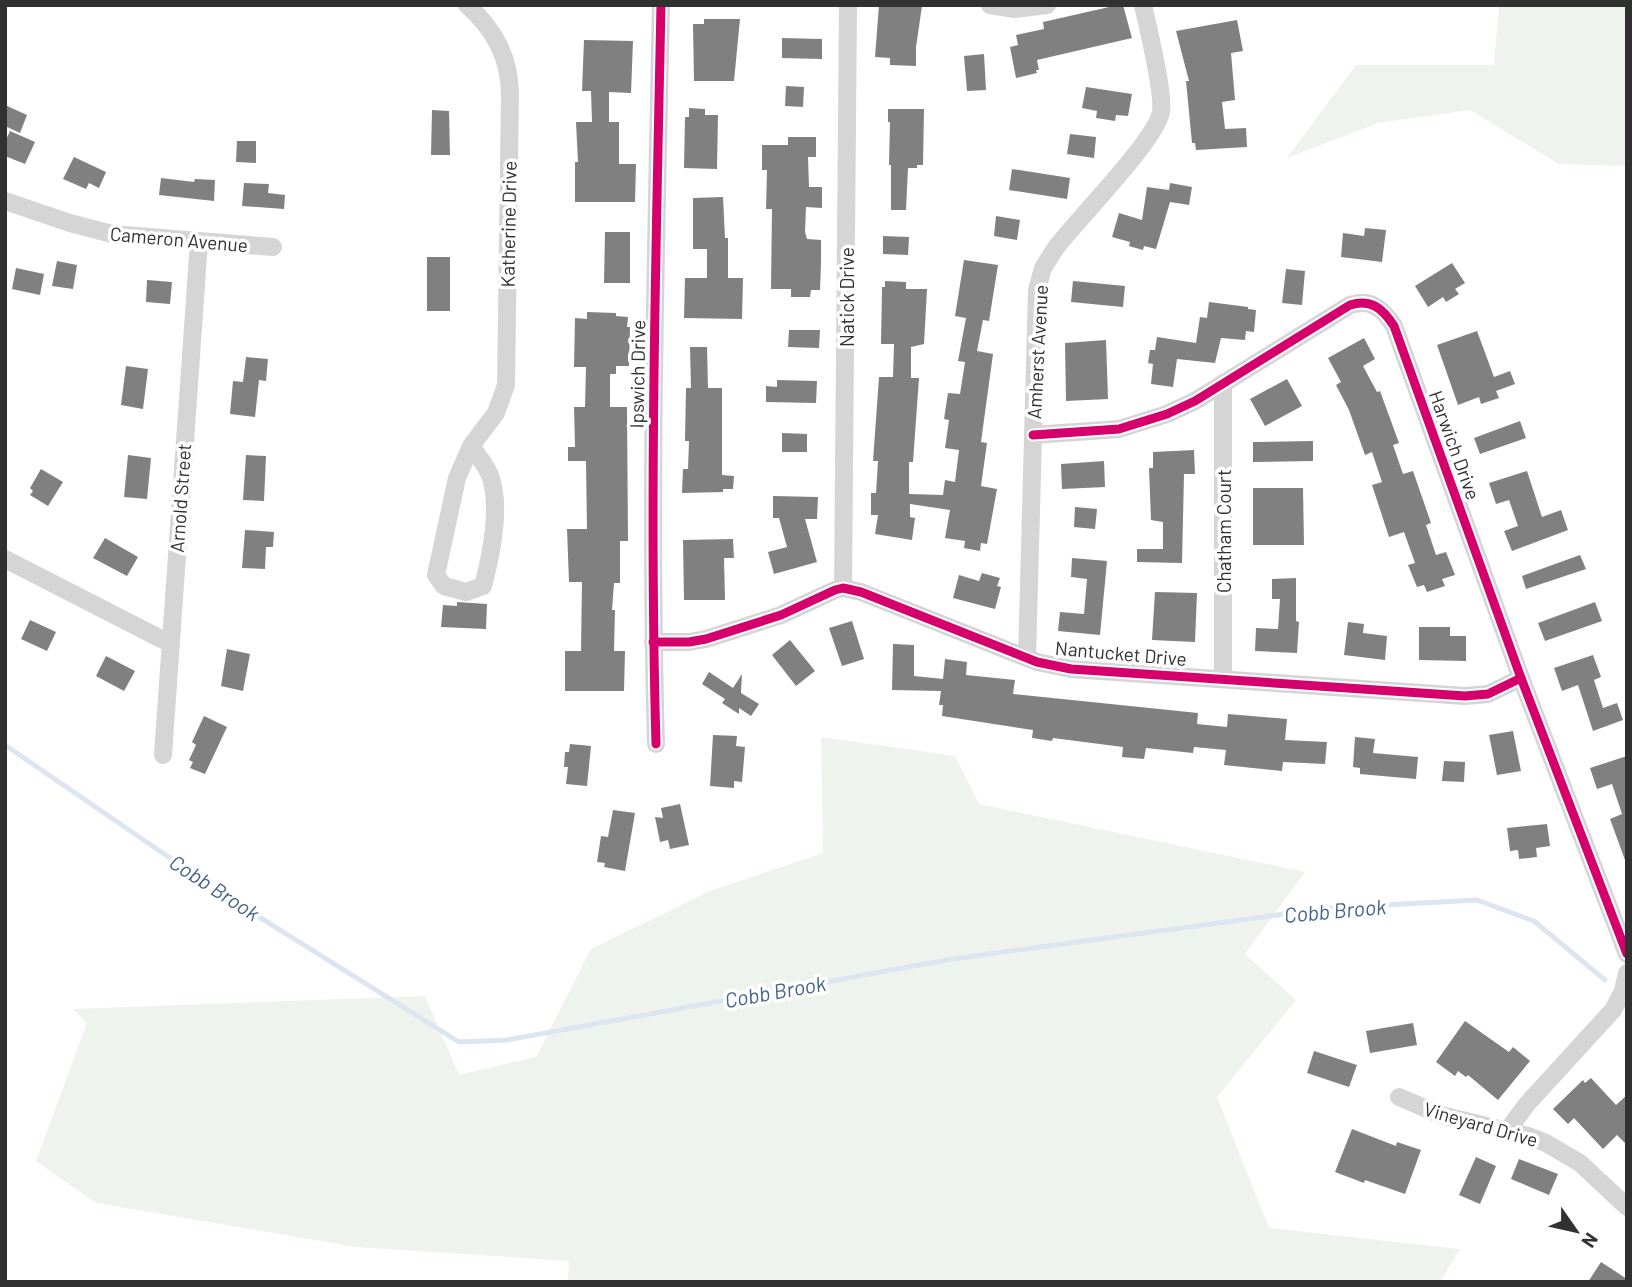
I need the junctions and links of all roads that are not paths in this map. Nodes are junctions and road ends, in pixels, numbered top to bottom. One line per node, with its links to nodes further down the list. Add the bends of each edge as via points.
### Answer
1 (467, 5): 12 (street, Katherine Drive, via 489,27 503,51 510,93 506,385 496,413)
2 (661, 5): 15 (street, Ipswich Drive)
3 (848, 5): 14 (street, Natick Drive)
4 (990, 5): 5 (street, via 1015,9)
5 (1048, 5)
6 (1143, 5): 11 (street, Amherst Avenue, via 1160,113 1146,141 1043,268 1037,290)
7 (5, 201): 8 (street, Cameron Avenue, via 112,234)
8 (199, 242): 9 (street, Cameron Avenue); 16 (street, Arnold Street)
9 (273, 247)
10 (1223, 383): 11 (street, Harwich Drive, via 1181,408 1143,423); 18 (street, Harwich Drive, via 1350,305 1366,303 1382,310 1394,326); 19 (street, Chatham Court)
11 (1033, 435): 17 (street, Amherst Avenue)
12 (471, 446): 12 (street, Katherine Drive, via 489,473 495,493 490,560 483,586 466,592 444,586 436,575 457,478)
13 (5, 559): 16 (street)
14 (843, 588): 15 (street, via 714,637); 17 (street, Nantucket Drive)
15 (653, 642): 20 (street, Ipswich Drive)
16 (169, 643): 21 (street, Arnold Street)
17 (1027, 658): 19 (street, Nantucket Drive, via 1071,669)
18 (1521, 678): 19 (street, Nantucket Drive, via 1488,694 1465,696); 22 (street, Harwich Drive)
19 (1223, 680)
20 (656, 744)
21 (163, 755)
22 (1627, 954)
23 (1627, 973): 25 (street, via 1613,1010)
24 (1398, 1097): 25 (street, Vineyard Drive, via 1441,1115)
25 (1507, 1131): 26 (street, Vineyard Drive, via 1564,1152)
26 (1627, 1207)

